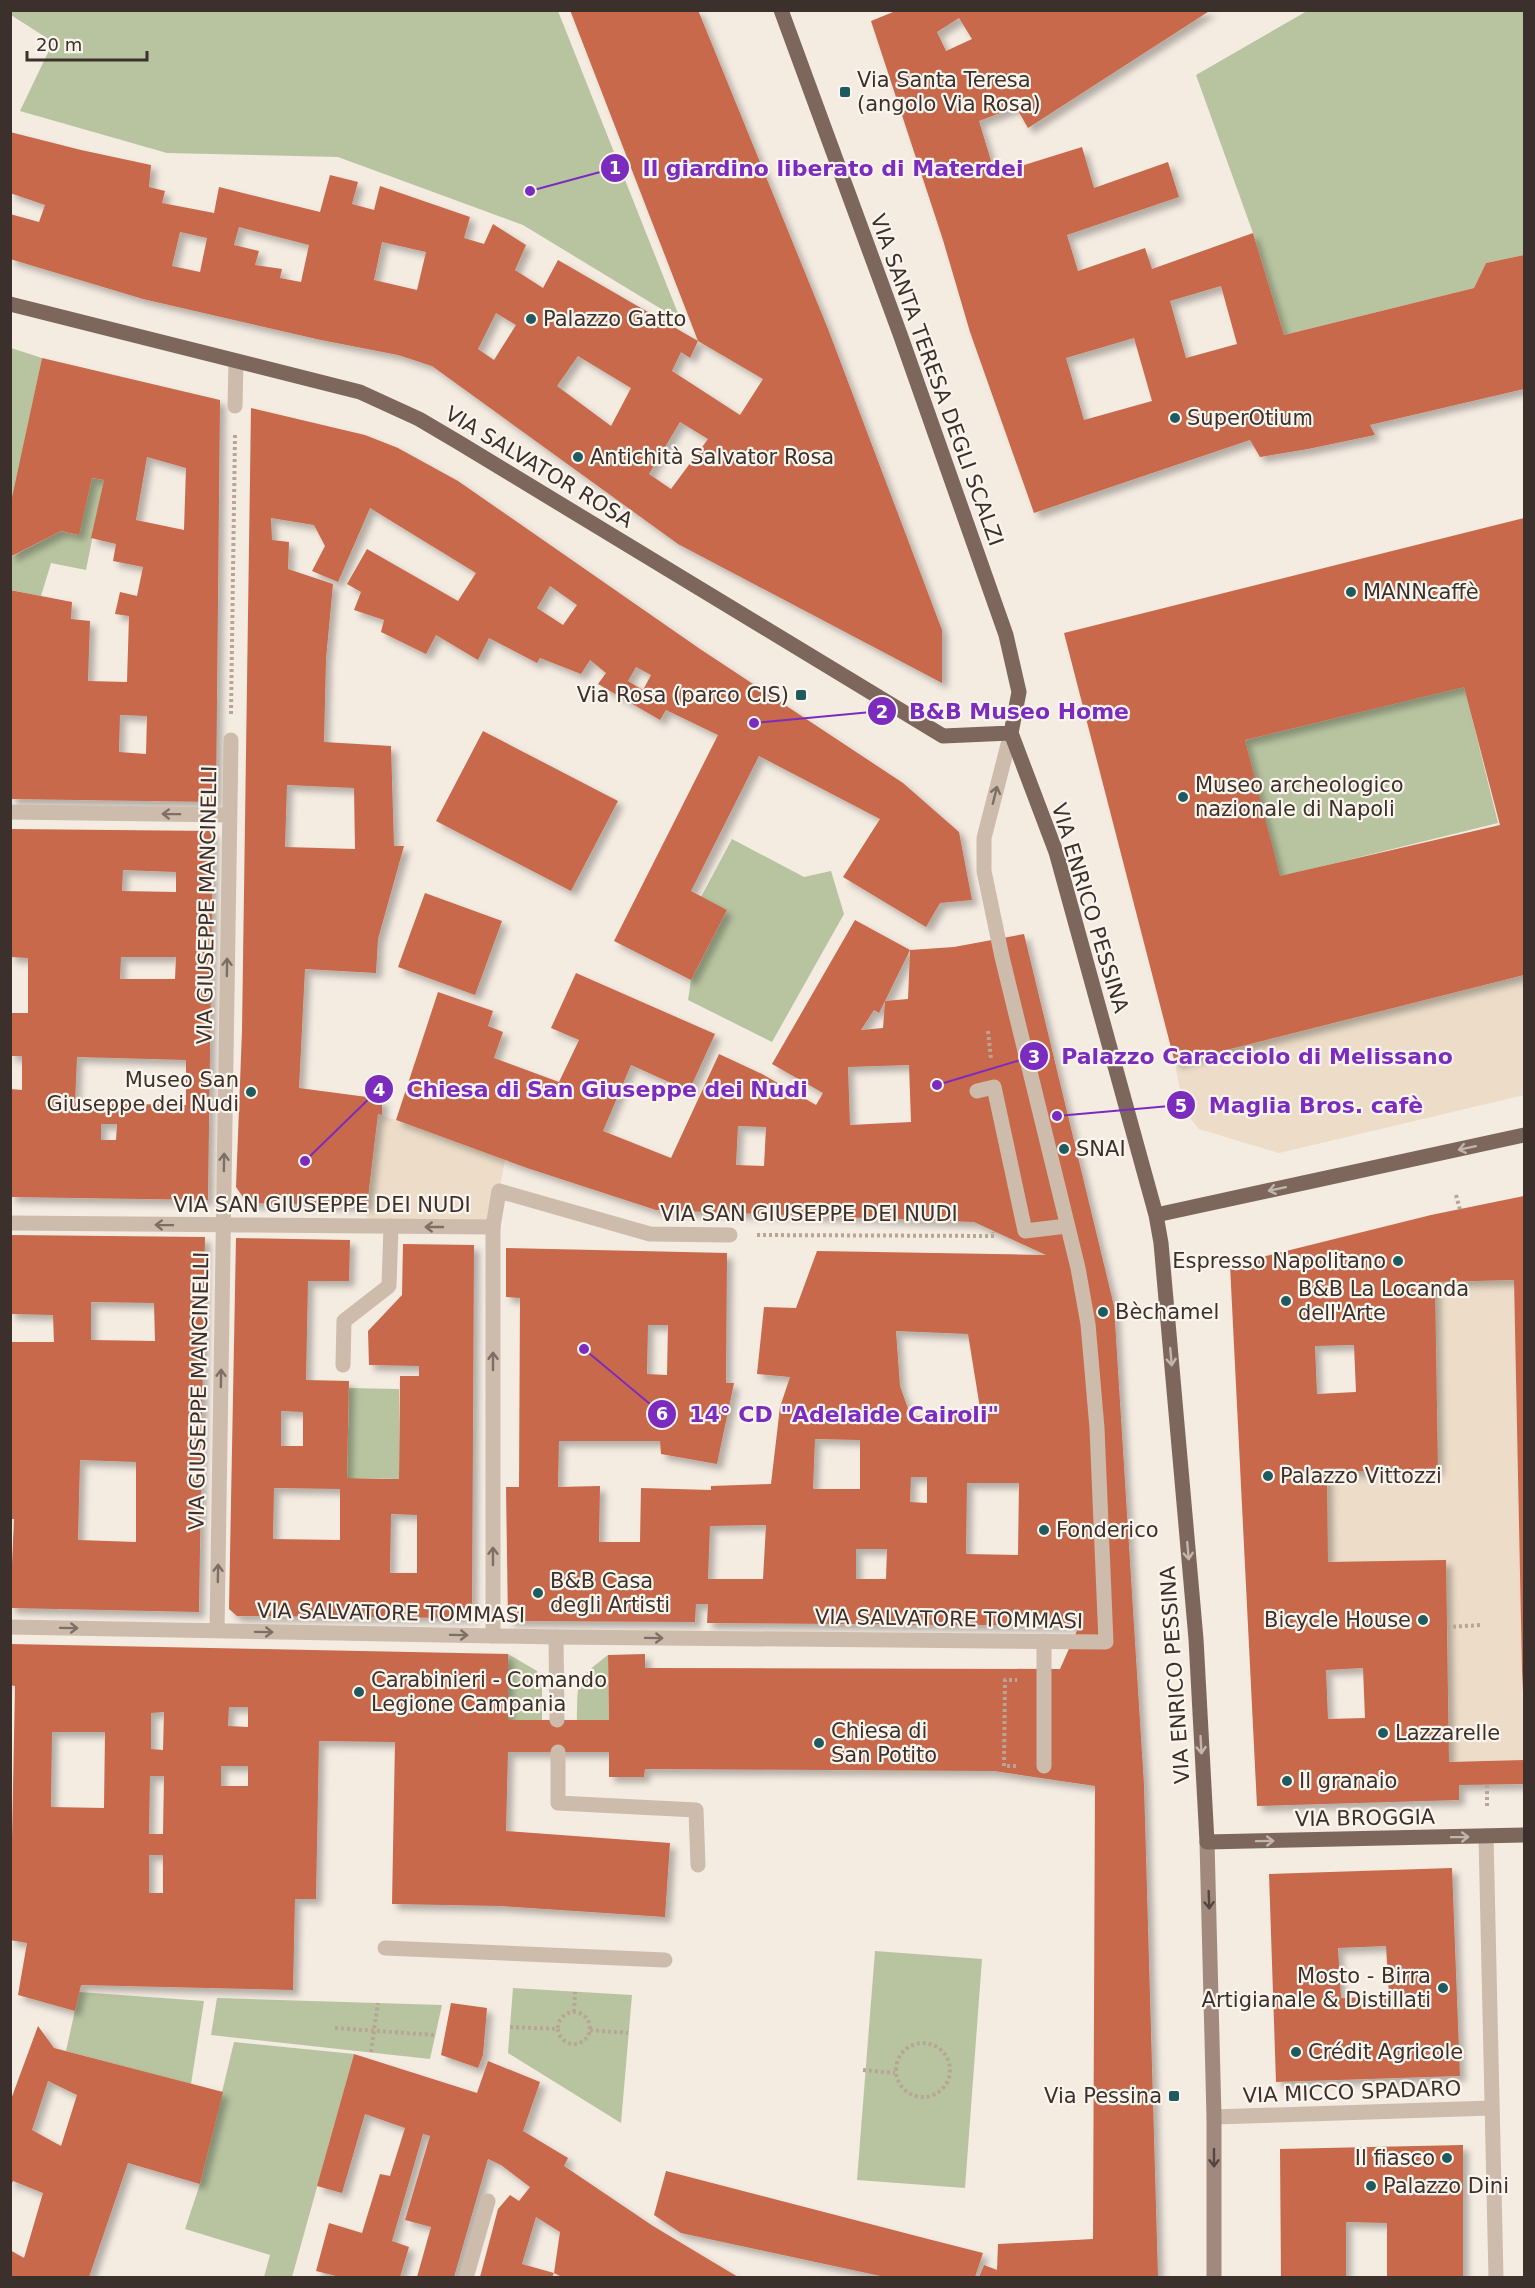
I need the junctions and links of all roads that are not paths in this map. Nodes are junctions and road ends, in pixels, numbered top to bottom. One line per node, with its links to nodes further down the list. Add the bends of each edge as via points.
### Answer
1 (781, 10): 5 (main road, VIA SANTA TERESA DEGLI SCALZI, via 1006,635 1019,692)
2 (10, 304): 3 (main road, VIA SALVATOR ROSA)
3 (236, 361): 4 (street); 5 (main road, VIA SALVATOR ROSA, via 360,392 419,419 943,736)
4 (235, 406)
5 (1011, 733): 11 (main road, VIA ENRICO PESSINA, via 1056,852); 15 (street, VIA SALVATORE TOMMASI, one-way to 5, via 984,870 984,838)
6 (231, 740): 8 (street, VIA GIUSEPPE MANCINELLI)
7 (10, 812): 8 (street, one-way to 7)
8 (230, 815): 13 (street, VIA GIUSEPPE MANCINELLI, one-way to 8)
9 (977, 1091): 15 (street, via 994,1087 1025,1231)
10 (1524, 1135): 11 (main road, one-way to 11)
11 (1156, 1215): 29 (main road, VIA ENRICO PESSINA, one-way to 29, via 1195,1627)
12 (10, 1223): 13 (street, VIA SAN GIUSEPPE DEI NUDI, one-way to 12)
13 (223, 1225): 14 (street, VIA SAN GIUSEPPE DEI NUDI); 20 (street, VIA GIUSEPPE MANCINELLI, one-way to 13)
14 (391, 1226): 16 (street, VIA SAN GIUSEPPE DEI NUDI, one-way to 14); 18 (street, via 389,1286 344,1321)
15 (1067, 1226): 23 (street, VIA SALVATORE TOMMASI, via 1092,1358 1106,1642)
16 (493, 1227): 17 (street, VIA SAN GIUSEPPE DEI NUDI, via 499,1191 650,1234); 21 (street, one-way to 16)
17 (730, 1235)
18 (342, 1365)
19 (10, 1627): 20 (street, VIA SALVATORE TOMMASI, one-way to 20)
20 (217, 1631): 21 (street, VIA SALVATORE TOMMASI, one-way to 21)
21 (493, 1636): 22 (street, VIA SALVATORE TOMMASI)
22 (556, 1637): 23 (street, VIA SALVATORE TOMMASI, one-way to 23); 24 (street)
23 (1044, 1641): 26 (street)
24 (557, 1720)
25 (558, 1752): 30 (street, via 558,1803 696,1810)
26 (1044, 1766)
27 (1524, 1835): 28 (main road, VIA BROGGIA)
28 (1486, 1836): 29 (main road, VIA BROGGIA, one-way to 28); 33 (street)
29 (1207, 1842): 34 (main road, VIA ENRICO PESSINA, one-way to 34)
30 (698, 1865)
31 (385, 1948): 32 (street)
32 (665, 1960)
33 (1492, 2108): 34 (street, VIA MICCO SPADARO); 38 (street)
34 (1214, 2117): 37 (main road, VIA ENRICO PESSINA, one-way to 37)
35 (488, 2200): 36 (street)
36 (466, 2277)
37 (1214, 2277)
38 (1496, 2277)

